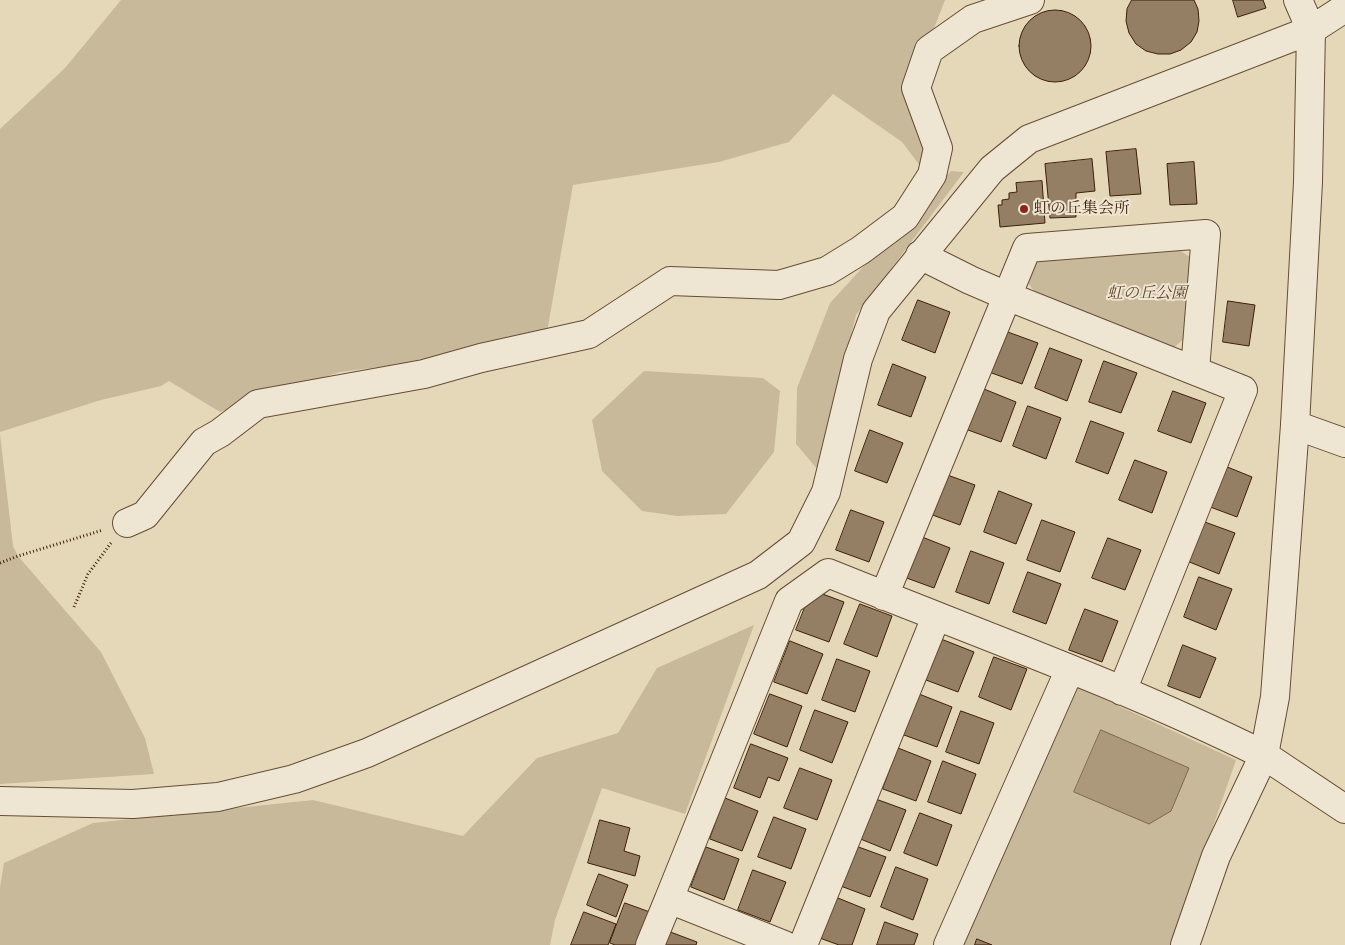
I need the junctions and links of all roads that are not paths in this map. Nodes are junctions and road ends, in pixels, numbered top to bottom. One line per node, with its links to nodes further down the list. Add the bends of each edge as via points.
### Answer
1 (1030, 0): 10 (street, via 973,19 929,50 916,88 938,148 932,175 905,217 827,271 778,284 670,281 589,334 424,374 258,404 204,442 145,515)
2 (1298, 0): 4 (street)
3 (1345, 8): 4 (street)
4 (1311, 30): 5 (street, via 1029,139 992,169); 8 (street, via 1308,182)
5 (920, 255): 6 (street); 16 (street, via 876,311 858,359 826,492 801,542 758,576 367,754 294,779 218,797 132,804)
6 (1007, 296): 7 (street); 7 (street, via 1026,248 1206,234); 11 (street)
7 (1195, 370): 14 (street, via 1243,390)
8 (1295, 425): 9 (street); 15 (street, via 1275,697)
9 (1345, 443)
10 (127, 522)
11 (884, 596): 12 (street); 18 (street, via 828,573 789,601)
12 (936, 617): 13 (street); 21 (street)
13 (1070, 669): 14 (street); 22 (street)
14 (1122, 691): 15 (street)
15 (1264, 755): 17 (street); 23 (street, via 1216,856)
16 (0, 801)
17 (1345, 809)
18 (669, 899): 19 (street); 20 (street)
19 (650, 945)
20 (784, 945)
21 (803, 945)
22 (948, 945)
23 (1185, 945)

